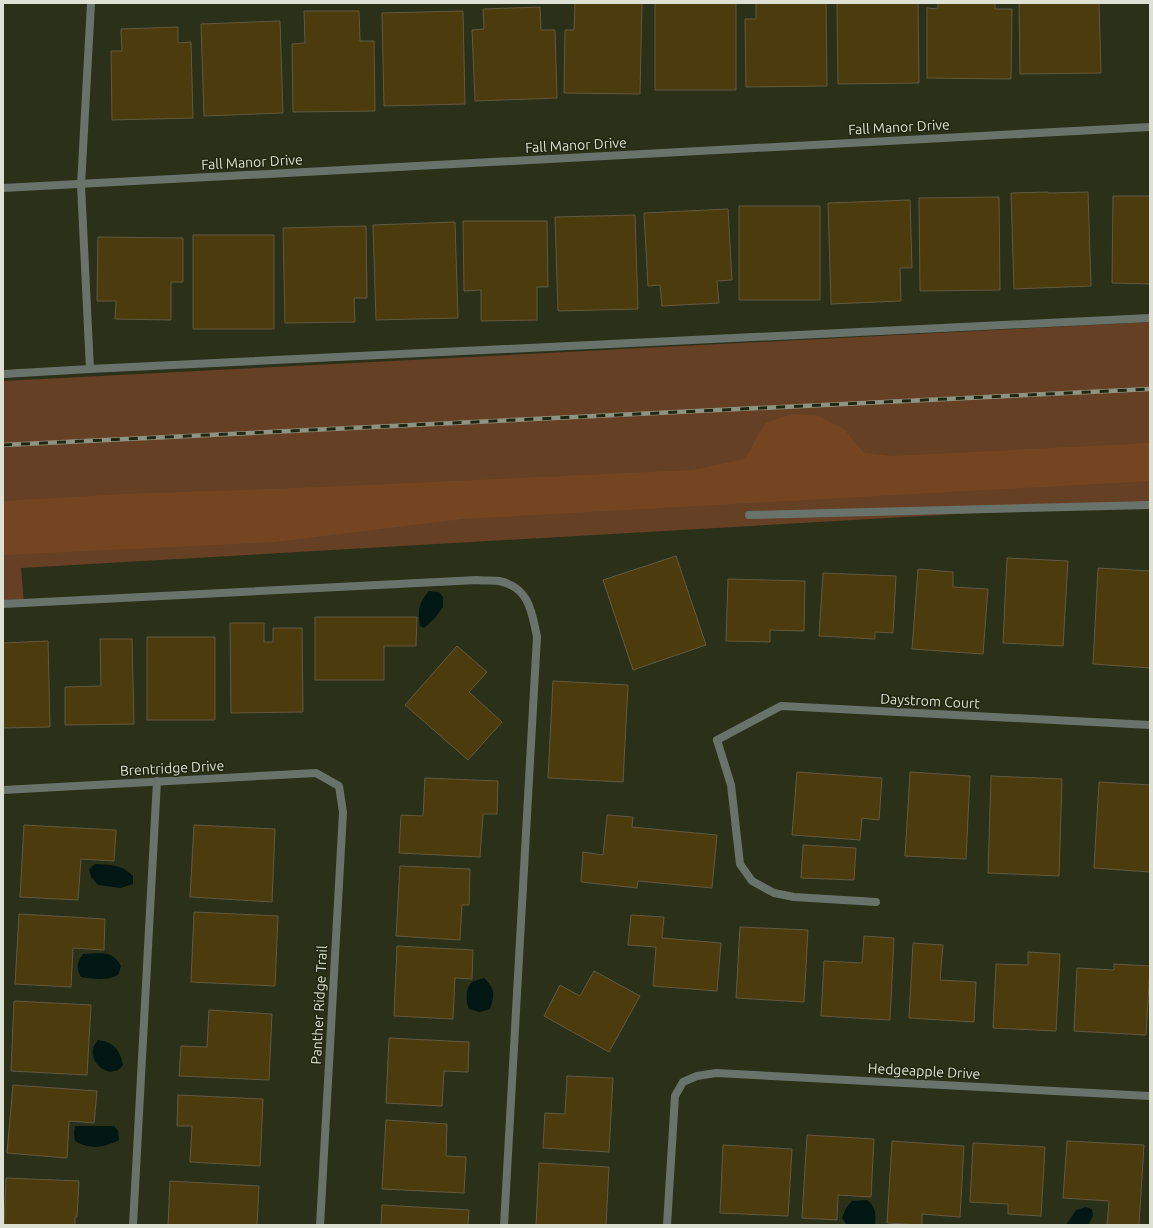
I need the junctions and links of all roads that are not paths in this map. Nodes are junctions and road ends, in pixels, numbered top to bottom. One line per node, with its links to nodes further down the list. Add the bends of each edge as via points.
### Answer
1 (90, 3): 3 (street)
2 (1150, 127): 3 (street, Fall Manor Drive)
3 (81, 185): 4 (street, Fall Manor Drive); 6 (street)
4 (3, 188)
5 (1150, 318): 6 (street)
6 (90, 369): 7 (street)
7 (3, 374)
8 (1150, 505): 9 (street)
9 (749, 515)
10 (3, 604): 19 (street, via 477,580 500,581 518,589 531,607 537,637)
11 (1150, 725): 15 (street, Daystrom Court, via 781,706 717,740 731,785 740,864 752,881 774,893 794,897)
12 (157, 781): 13 (street, Brentridge Drive, via 316,773); 14 (street, Brentridge Drive); 17 (street)
13 (339, 786): 18 (street, Panther Ridge Trail, via 343,812)
14 (3, 790)
15 (876, 902)
16 (1150, 1096): 20 (street, Hedgeapple Drive, via 716,1073 697,1076 683,1082 675,1096)
17 (133, 1225)
18 (320, 1225)
19 (504, 1225)
20 (667, 1225)

